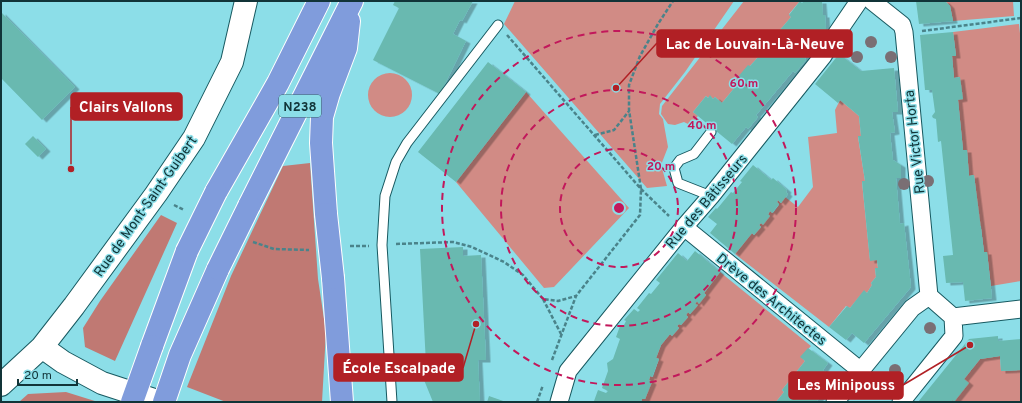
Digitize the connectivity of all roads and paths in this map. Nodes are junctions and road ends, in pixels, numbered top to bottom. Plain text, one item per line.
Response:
1 (246, 1) edge
2 (319, 1) edge
3 (673, 1) edge
4 (859, 1) edge
5 (872, 1) edge
6 (351, 4) edge
7 (1021, 18) edge
8 (498, 25) joint
9 (904, 32) junction
10 (629, 110) junction
11 (711, 132) dead end
12 (595, 135) junction
13 (641, 189) junction
14 (156, 194) junction
15 (711, 196) junction
16 (189, 213) dead end
17 (684, 227) junction
18 (252, 242) dead end
19 (382, 245) junction
20 (347, 246) dead end
21 (313, 249) dead end
22 (576, 296) junction
23 (929, 296) junction
24 (542, 299) junction
25 (1021, 309) edge
26 (954, 317) junction
27 (561, 334) junction
28 (42, 347) junction
29 (551, 361) dead end
30 (861, 371) junction
31 (544, 382) dead end
32 (1, 385) edge
33 (132, 402) edge
34 (160, 402) edge
35 (164, 402) edge
36 (342, 402) edge
37 (392, 402) edge
38 (537, 402) edge
39 (558, 402) edge
40 (835, 402) edge
41 (901, 402) edge

1 - 14 street, Rue de Mont-Saint-Guibert
2 - 33 highway, N238, bridge
3 - 10 path
4 - 15 street, Rue des Bâtisseurs
5 - 9 street
6 - 35 highway, N238, bridge
6 - 36 highway, bridge
7 - 9 path
8 - 12 path
8 - 19 lane
9 - 23 street, Rue Victor Horta
10 - 12 path
10 - 13 path
11 - 15 lane
12 - 13 path
13 - 17 path
13 - 22 path
14 - 16 path
14 - 28 street, Rue de Mont-Saint-Guibert
15 - 17 street, Rue des Bâtisseurs
17 - 30 street, Drève des Architectes
17 - 39 street, Rue des Bâtisseurs
18 - 21 path
19 - 20 path
19 - 24 path
19 - 37 lane
22 - 24 path
22 - 27 path
23 - 26 street
23 - 30 street
24 - 27 path
25 - 26 street
26 - 41 street
27 - 29 path
28 - 32 street, Rue de Mont-Saint-Guibert
28 - 34 street
30 - 40 street
31 - 38 path

